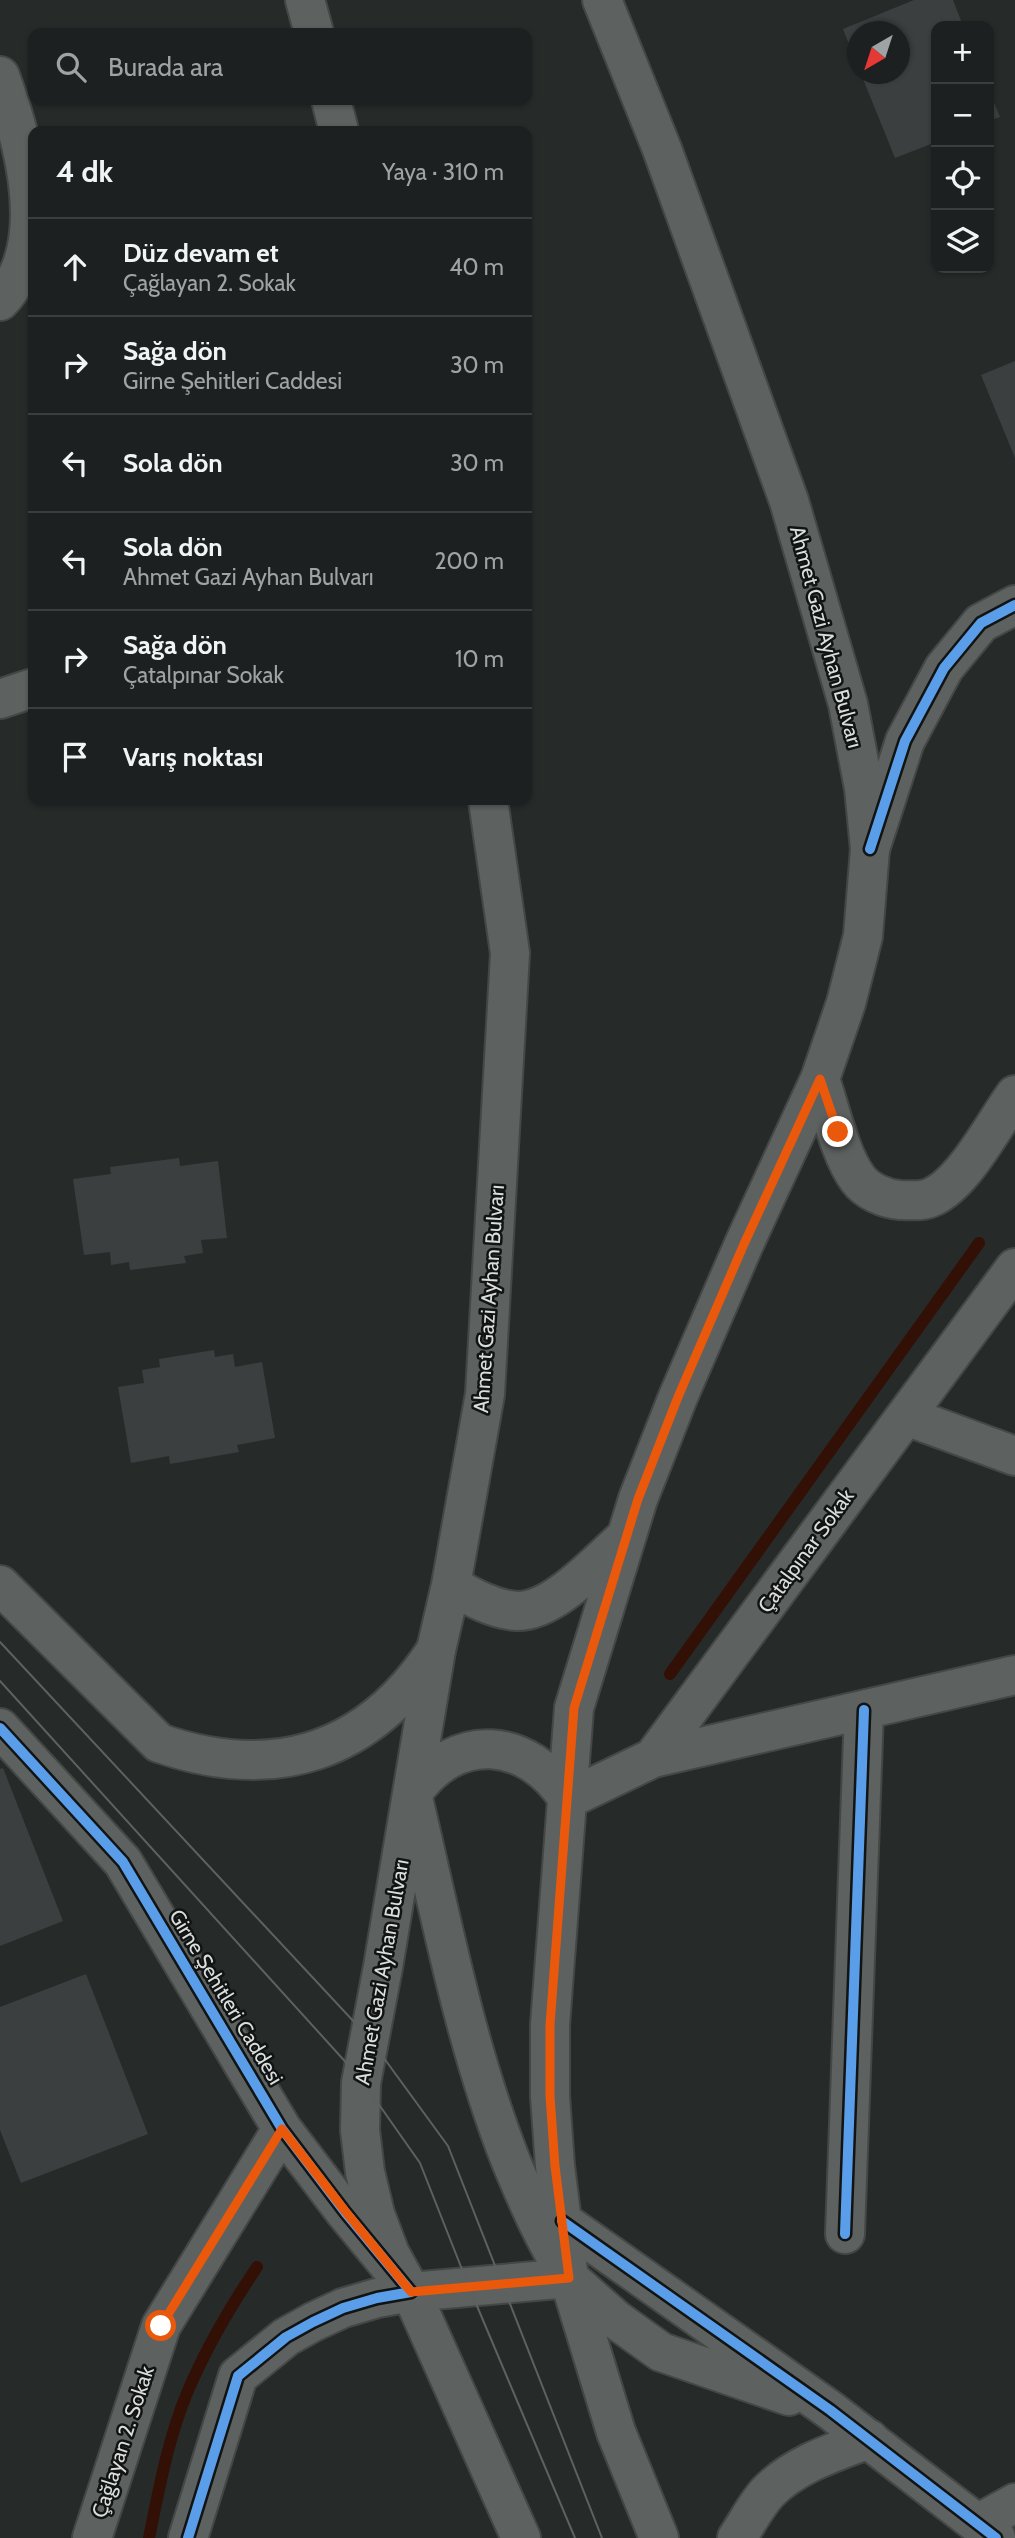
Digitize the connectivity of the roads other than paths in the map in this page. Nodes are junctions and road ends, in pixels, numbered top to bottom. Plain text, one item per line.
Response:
1 (305, 0) edge
2 (601, 0) edge
3 (313, 28) edge
4 (0, 76) edge
5 (332, 105) edge
6 (338, 126) edge
7 (28, 188) edge
8 (28, 241) edge
9 (0, 301) edge
10 (1015, 605) edge
11 (28, 690) edge
12 (0, 699) edge
13 (489, 805) edge
14 (870, 849) junction
15 (820, 1079) junction
16 (1015, 1094) edge
17 (1015, 1268) edge
18 (906, 1416) junction
19 (1015, 1456) edge
20 (626, 1538) junction
21 (0, 1585) edge
22 (451, 1585) junction
23 (436, 1650) junction
24 (1015, 1675) edge
25 (864, 1710) junction
26 (0, 1728) edge
27 (653, 1758) junction
28 (412, 1794) junction
29 (568, 1799) junction
30 (282, 2129) junction
31 (562, 2221) junction
32 (845, 2234) dead end
33 (569, 2278) junction
34 (411, 2292) junction
35 (831, 2410) junction
36 (869, 2439) junction
37 (1015, 2503) edge
38 (987, 2530) edge
39 (92, 2538) edge
40 (188, 2538) edge
41 (521, 2538) edge
42 (659, 2538) edge
43 (737, 2538) edge

1 - 3 main road
2 - 14 main road, Ahmet Gazi Ayhan Bulvarı
4 - 7 main road
5 - 6 main road
8 - 9 main road
10 - 14 main road
11 - 12 main road
13 - 22 main road, Ahmet Gazi Ayhan Bulvarı
14 - 15 main road, Ahmet Gazi Ayhan Bulvarı
15 - 16 main road
15 - 20 main road, Ahmet Gazi Ayhan Bulvarı
17 - 18 main road, Çatalpınar Sokak
18 - 19 main road
18 - 27 main road, Çatalpınar Sokak
20 - 22 main road
20 - 29 main road, Ahmet Gazi Ayhan Bulvarı
21 - 23 main road
22 - 23 main road, Ahmet Gazi Ayhan Bulvarı
23 - 28 main road, Ahmet Gazi Ayhan Bulvarı
24 - 25 main road
25 - 27 main road
25 - 32 main road
26 - 30 main road, Girne Şehitleri Caddesi
27 - 29 main road, Çatalpınar Sokak
28 - 29 main road
28 - 33 main road
28 - 34 main road, Ahmet Gazi Ayhan Bulvarı
29 - 31 main road, Ahmet Gazi Ayhan Bulvarı
30 - 34 main road, Girne Şehitleri Caddesi
30 - 39 main road, Çağlayan 2. Sokak
31 - 33 main road, Ahmet Gazi Ayhan Bulvarı
31 - 35 main road
33 - 34 main road
33 - 35 main road
33 - 42 main road, Ahmet Gazi Ayhan Bulvarı
34 - 40 main road
34 - 41 main road, Ahmet Gazi Ayhan Bulvarı
35 - 36 main road
36 - 38 main road
36 - 43 main road
37 - 38 main road

